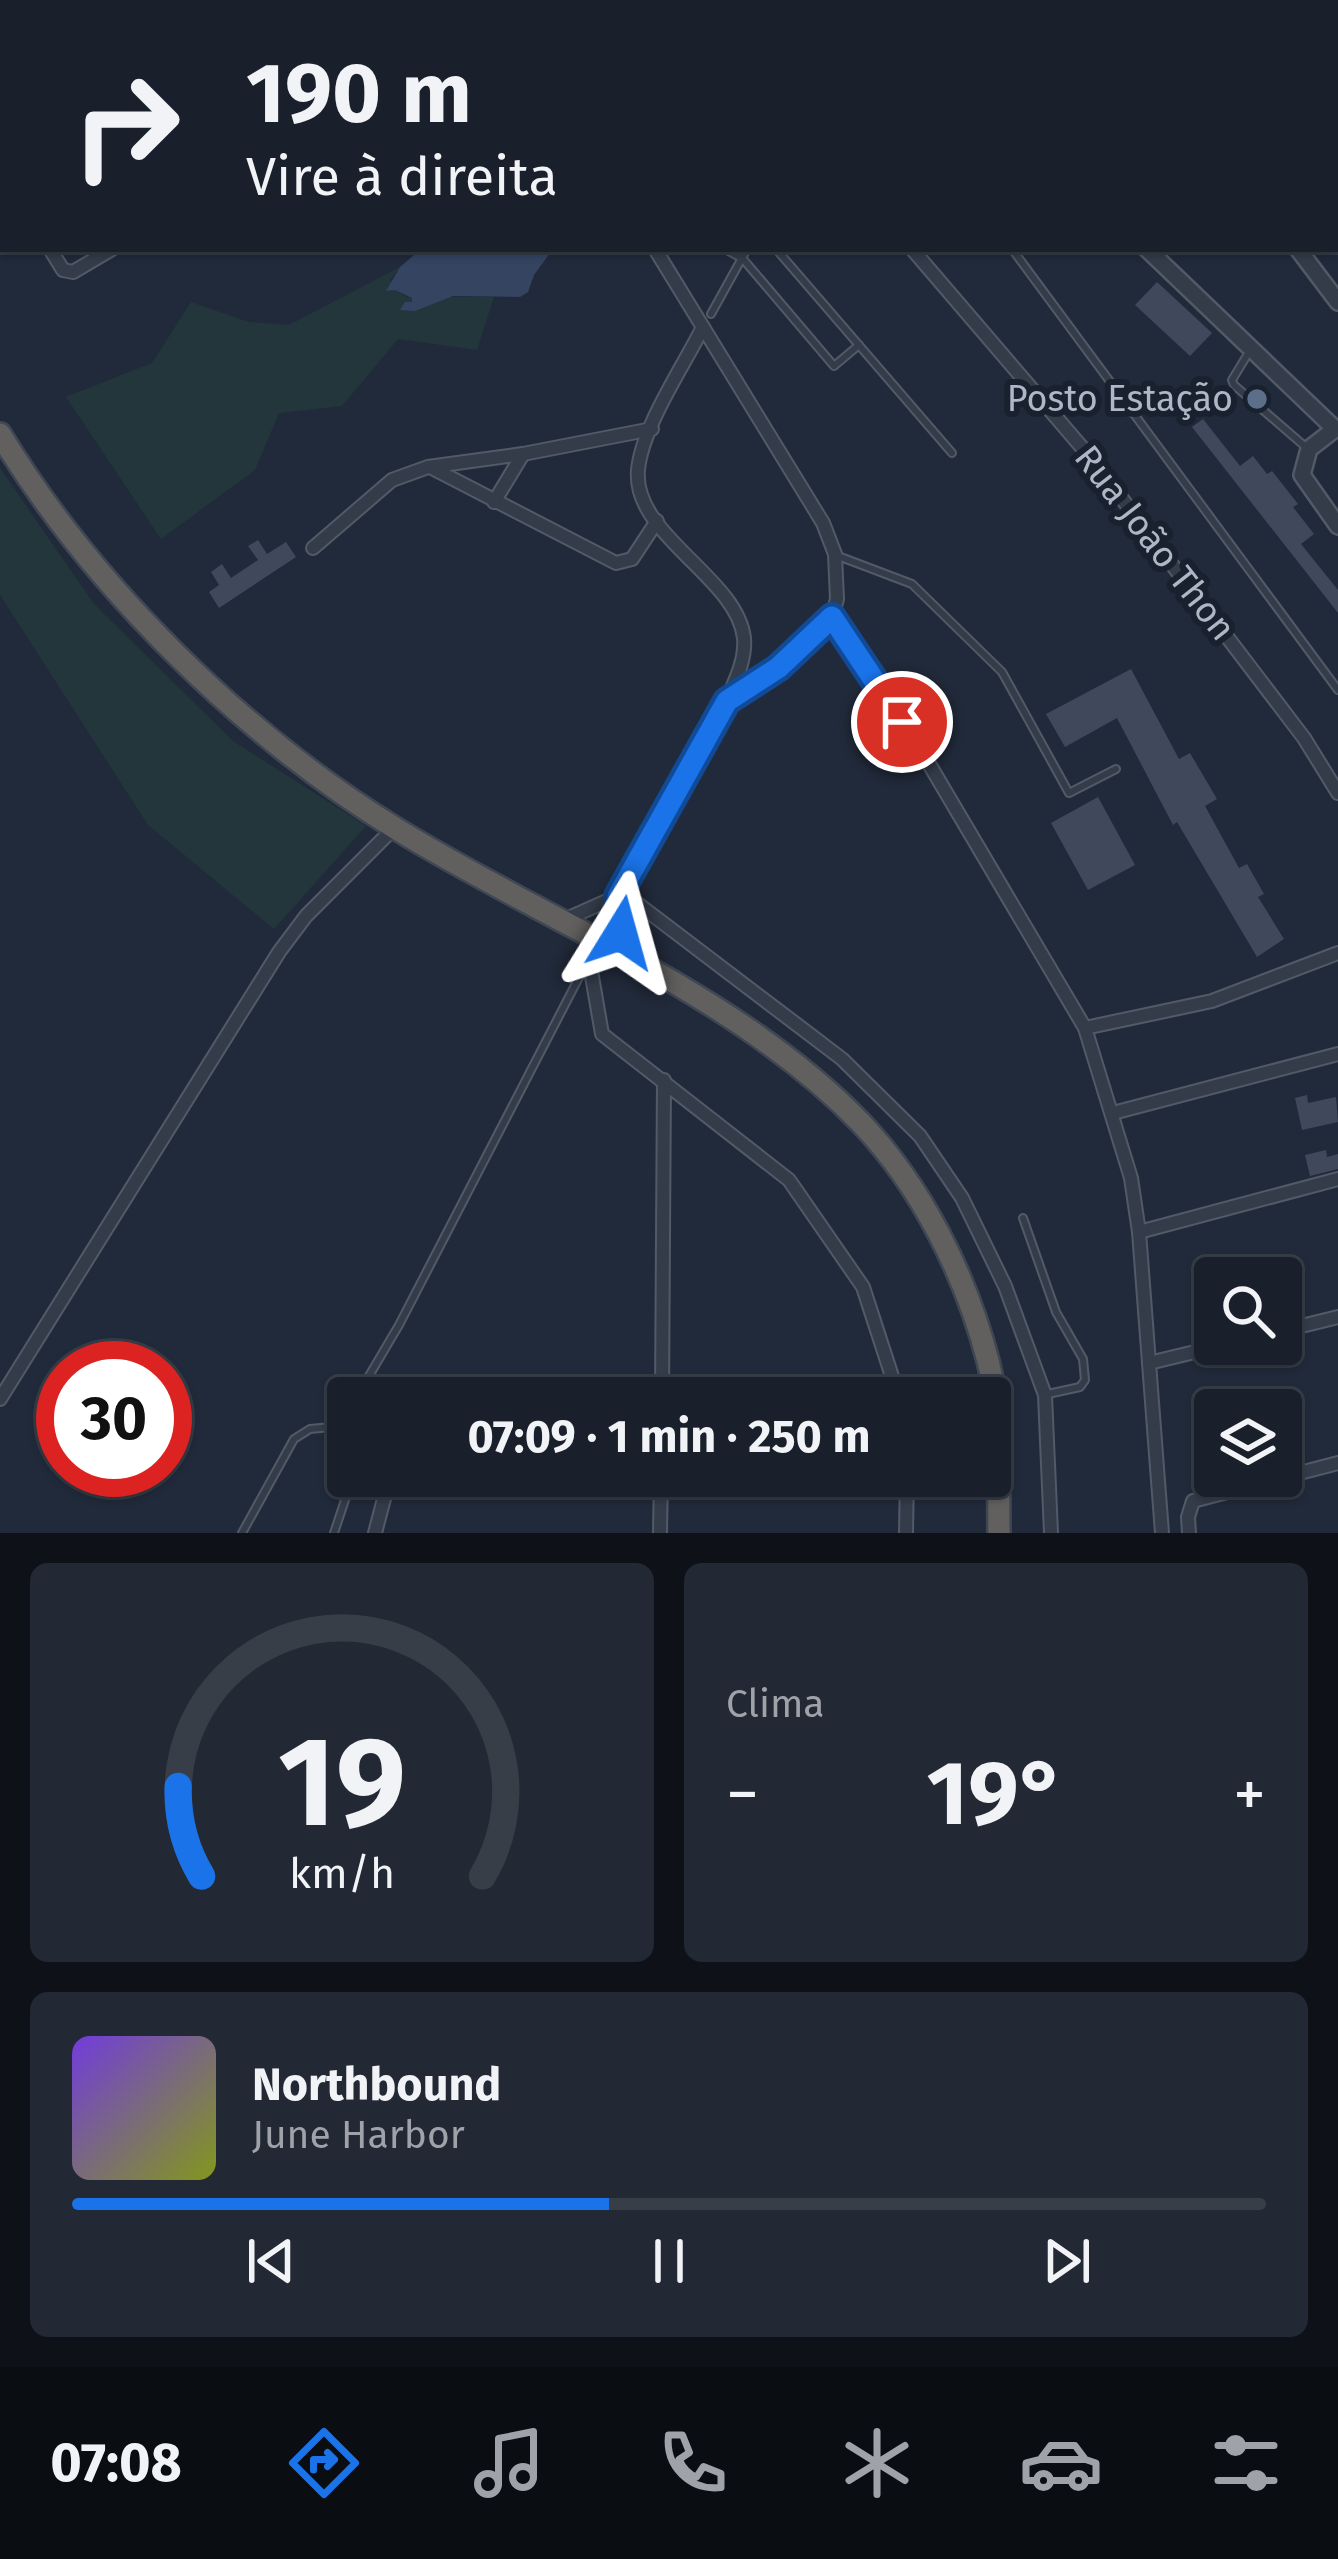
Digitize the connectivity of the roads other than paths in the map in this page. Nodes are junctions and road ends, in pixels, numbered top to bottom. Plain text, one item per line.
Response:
1 (52, 252) edge
2 (107, 252) edge
3 (657, 252) edge
4 (729, 252) edge
5 (746, 252) edge
6 (779, 252) edge
7 (915, 252) edge
8 (1014, 252) edge
9 (1150, 252) edge
10 (1300, 252) edge
11 (743, 260) junction
12 (1338, 302) edge
13 (711, 314) dead end
14 (703, 327) junction
15 (860, 345) junction
16 (1251, 349) junction
17 (1336, 428) edge
18 (652, 429) junction
19 (0, 434) edge
20 (1309, 449) junction
21 (952, 453) dead end
22 (523, 454) junction
23 (428, 466) junction
24 (494, 502) junction
25 (657, 521) junction
26 (1338, 526) edge
27 (314, 548) dead end
28 (835, 554) junction
29 (832, 617) junction
30 (1338, 690) edge
31 (727, 701) junction
32 (1116, 769) dead end
33 (1338, 793) edge
34 (394, 828) junction
35 (620, 894) junction
36 (563, 920) junction
37 (594, 950) junction
38 (1338, 953) edge
39 (623, 954) junction
40 (1085, 1028) junction
41 (1338, 1054) edge
42 (664, 1080) junction
43 (1113, 1113) junction
44 (1338, 1179) edge
45 (1023, 1218) dead end
46 (1139, 1232) junction
47 (1338, 1317) edge
48 (1302, 1326) edge
49 (1194, 1352) edge
50 (1149, 1363) junction
51 (369, 1377) edge
52 (662, 1377) edge
53 (892, 1377) edge
54 (1045, 1395) junction
55 (0, 1400) edge
56 (327, 1427) edge
57 (1338, 1463) edge
58 (346, 1497) edge
59 (384, 1497) edge
60 (661, 1497) edge
61 (907, 1497) edge
62 (242, 1533) edge
63 (334, 1533) edge
64 (375, 1533) edge
65 (660, 1533) edge
66 (906, 1533) edge
67 (998, 1533) edge
68 (1051, 1533) edge
69 (1162, 1533) edge
70 (1189, 1533) edge

1 - 2 street
3 - 14 street
4 - 11 lane
5 - 11 lane
6 - 15 lane
7 - 33 street, Rua João Thon
8 - 30 lane
9 - 16 street
10 - 12 street
11 - 13 lane
11 - 15 lane
14 - 18 street
14 - 28 street
15 - 21 lane
16 - 17 street
16 - 20 lane
17 - 20 street
18 - 22 street
18 - 25 street
19 - 34 highway
20 - 26 street
22 - 23 street
22 - 24 street
23 - 24 street
23 - 27 street
24 - 25 street
25 - 31 street
28 - 29 street
28 - 32 lane
29 - 31 street
29 - 40 street
31 - 35 street
34 - 36 highway
34 - 55 street
35 - 36 street
35 - 39 street
35 - 54 street
36 - 37 highway
37 - 39 highway
37 - 42 street
37 - 51 lane
38 - 40 street
39 - 67 highway
40 - 43 street
41 - 43 street
42 - 52 street
42 - 53 street
43 - 46 street
44 - 46 street
45 - 54 lane
46 - 50 street
47 - 48 street
49 - 50 street
50 - 69 street
54 - 68 street
56 - 62 lane
57 - 70 street
58 - 63 lane
59 - 64 street
60 - 65 street
61 - 66 street

